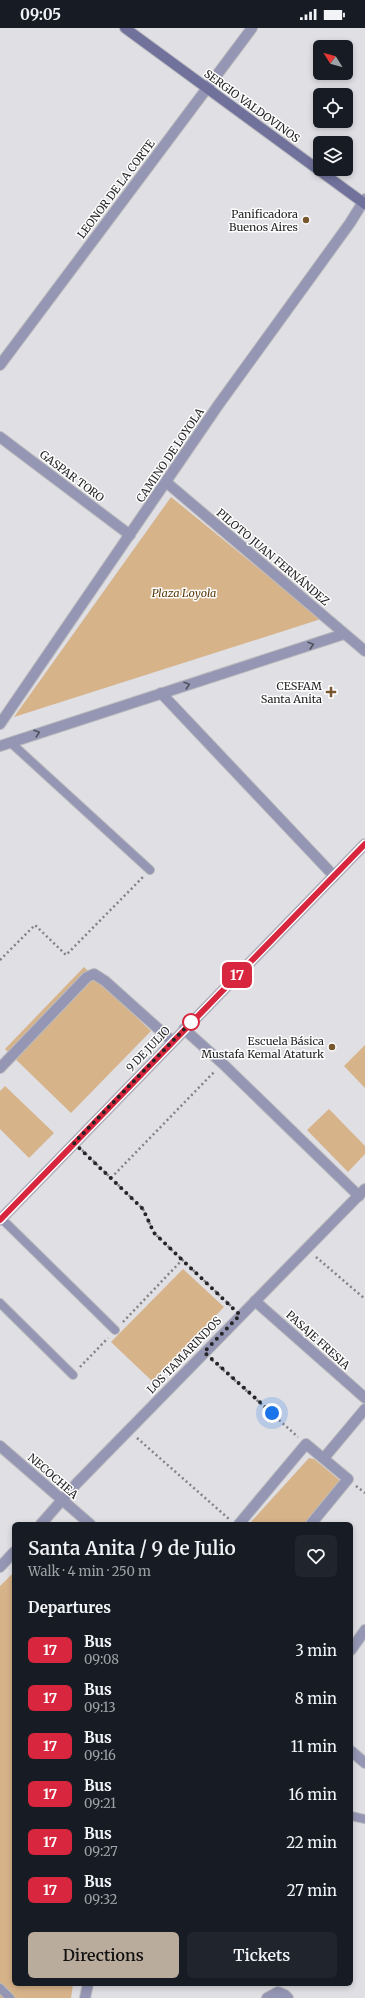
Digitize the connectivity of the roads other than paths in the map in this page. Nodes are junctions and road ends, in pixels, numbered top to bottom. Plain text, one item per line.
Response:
1 (125, 28) edge
2 (252, 28) edge
3 (207, 88) junction
4 (365, 202) edge
5 (0, 365) edge
6 (0, 437) edge
7 (166, 482) junction
8 (130, 535) junction
9 (344, 634) junction
10 (365, 652) edge
11 (161, 693) junction
12 (0, 724) edge
13 (10, 742) junction
14 (0, 746) edge
15 (365, 844) edge
16 (150, 870) road end
17 (334, 876) junction
18 (184, 1029) junction
19 (172, 1042) junction
20 (0, 1068) edge
21 (362, 1192) edge
22 (1, 1219) edge
23 (255, 1301) junction
24 (0, 1304) edge
25 (115, 1330) road end
26 (73, 1375) road end
27 (365, 1398) edge
28 (365, 1409) edge
29 (0, 1446) edge
30 (324, 1458) junction
31 (62, 1500) junction
32 (43, 1522) edge
33 (88, 1522) edge
34 (241, 1522) edge
35 (312, 1522) edge
36 (12, 1554) edge
37 (0, 1567) edge
38 (365, 1630) edge
39 (353, 1647) edge
40 (353, 1753) edge
41 (365, 1763) edge
42 (353, 1816) edge
43 (365, 1819) edge
44 (88, 1986) edge
45 (0, 1988) edge
46 (10, 1998) edge
47 (85, 1998) edge
48 (268, 1998) edge
49 (288, 1998) edge

1 - 3 main road, SERGIO VALDOVINOS
2 - 3 street, LEONOR DE LA CORTE
3 - 4 main road, SERGIO VALDOVINOS
3 - 5 street, LEONOR DE LA CORTE
4 - 7 street, CAMINO DE LOYOLA
6 - 8 street, GASPAR TORO
7 - 8 street, CAMINO DE LOYOLA
7 - 9 street, PILOTO JUAN FERNÁNDEZ
8 - 12 street, CAMINO DE LOYOLA
9 - 10 street, PILOTO JUAN FERNÁNDEZ
11 -> 9 street
13 -> 11 street
11 - 17 street
13 - 14 street
13 - 16 lane
15 - 17 street, 9 DE JULIO
17 - 18 street, 9 DE JULIO
18 - 19 street, 9 DE JULIO
18 - 21 street
19 - 20 street
19 - 22 street, 9 DE JULIO
21 - 23 street, LOS TAMARINDOS
22 - 25 lane
23 - 27 street, PASAJE FRESIA
23 - 31 street, LOS TAMARINDOS
24 - 26 lane
28 - 30 street
29 - 31 street, NECOCHEA
30 - 34 street
30 - 35 street
31 - 32 street, LOS TAMARINDOS
31 - 33 street, NECOCHEA
36 - 37 street
38 - 39 street
40 - 41 street
42 - 43 lane
44 - 47 street
45 - 46 lane
48 - 49 street

